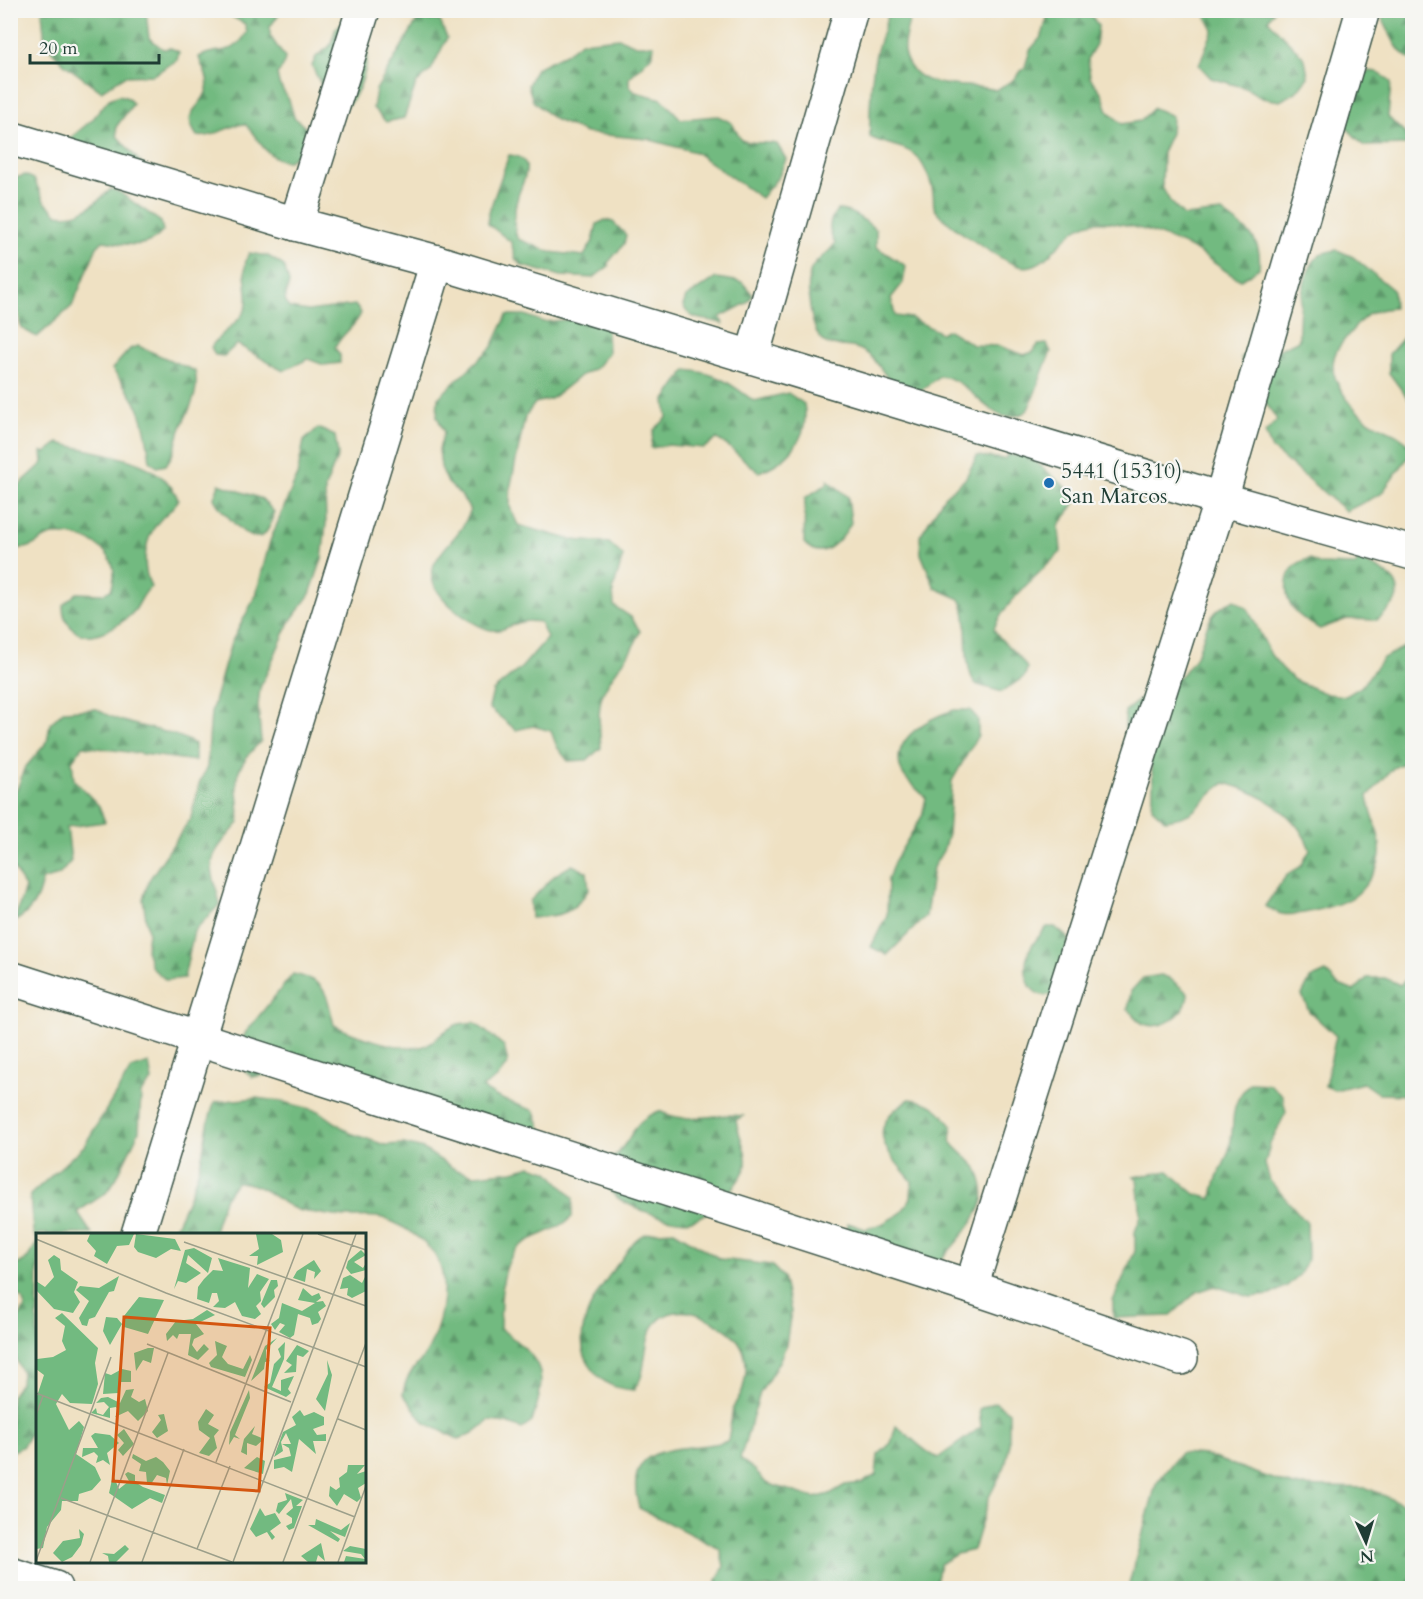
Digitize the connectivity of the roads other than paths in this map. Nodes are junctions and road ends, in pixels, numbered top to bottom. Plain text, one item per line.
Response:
1 (363, 10) edge
2 (851, 10) edge
3 (1364, 10) edge
4 (10, 138) edge
5 (296, 224) junction
6 (438, 262) junction
7 (752, 357) junction
8 (1221, 499) junction
9 (1413, 553) edge
10 (10, 978) edge
11 (196, 1037) junction
12 (138, 1233) edge
13 (971, 1287) junction
14 (1181, 1358) dead end

1 - 5 street
2 - 7 street
3 - 8 street
4 - 5 street
5 - 6 street
6 - 7 street
6 - 11 street
7 - 8 street
8 - 9 street
8 - 13 street
10 - 11 street
11 - 12 street
11 - 13 street
13 - 14 street

